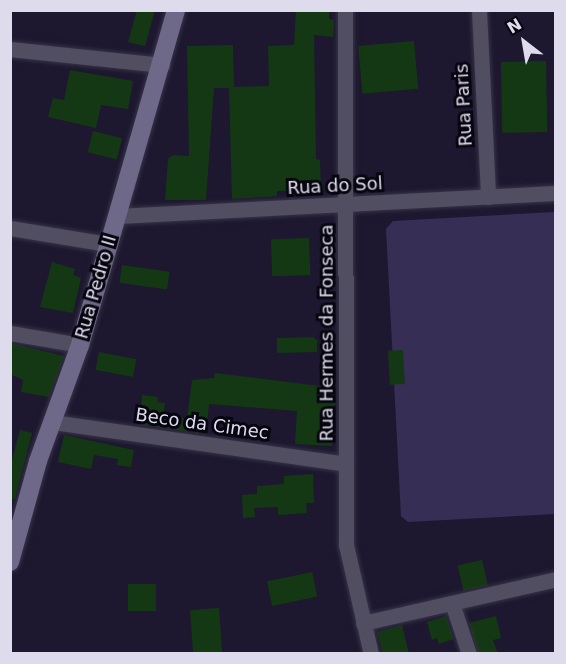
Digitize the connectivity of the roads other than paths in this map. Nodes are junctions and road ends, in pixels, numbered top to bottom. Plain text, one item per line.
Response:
1 (176, 10) edge
2 (345, 10) edge
3 (479, 10) edge
4 (10, 49) edge
5 (162, 65) junction
6 (555, 193) edge
7 (488, 197) junction
8 (346, 204) junction
9 (116, 216) junction
10 (10, 228) edge
11 (108, 243) junction
12 (10, 333) edge
13 (80, 345) junction
14 (52, 422) junction
15 (346, 464) junction
16 (10, 562) edge
17 (555, 579) edge
18 (452, 603) junction
19 (363, 622) junction
20 (371, 654) edge
21 (470, 654) edge

1 - 5 street, Rua Pedro II
2 - 8 street, Rua Hermes da Fonseca
3 - 7 street, Rua Paris
4 - 5 street
5 - 9 street, Rua Pedro II
6 - 7 street, Rua do Sol
7 - 8 street, Rua do Sol
8 - 9 street, Rua do Sol
8 - 15 street, Rua Hermes da Fonseca
9 - 11 street, Rua Pedro II
10 - 11 street
11 - 13 street, Rua Pedro II
12 - 13 street
13 - 14 street, Rua Pedro II
14 - 15 street, Beco da Cimec
14 - 16 street, Rua Pedro II
15 - 19 street, Rua Hermes da Fonseca
17 - 18 street
18 - 19 street
18 - 21 street
19 - 20 street, Rua Hermes da Fonseca

